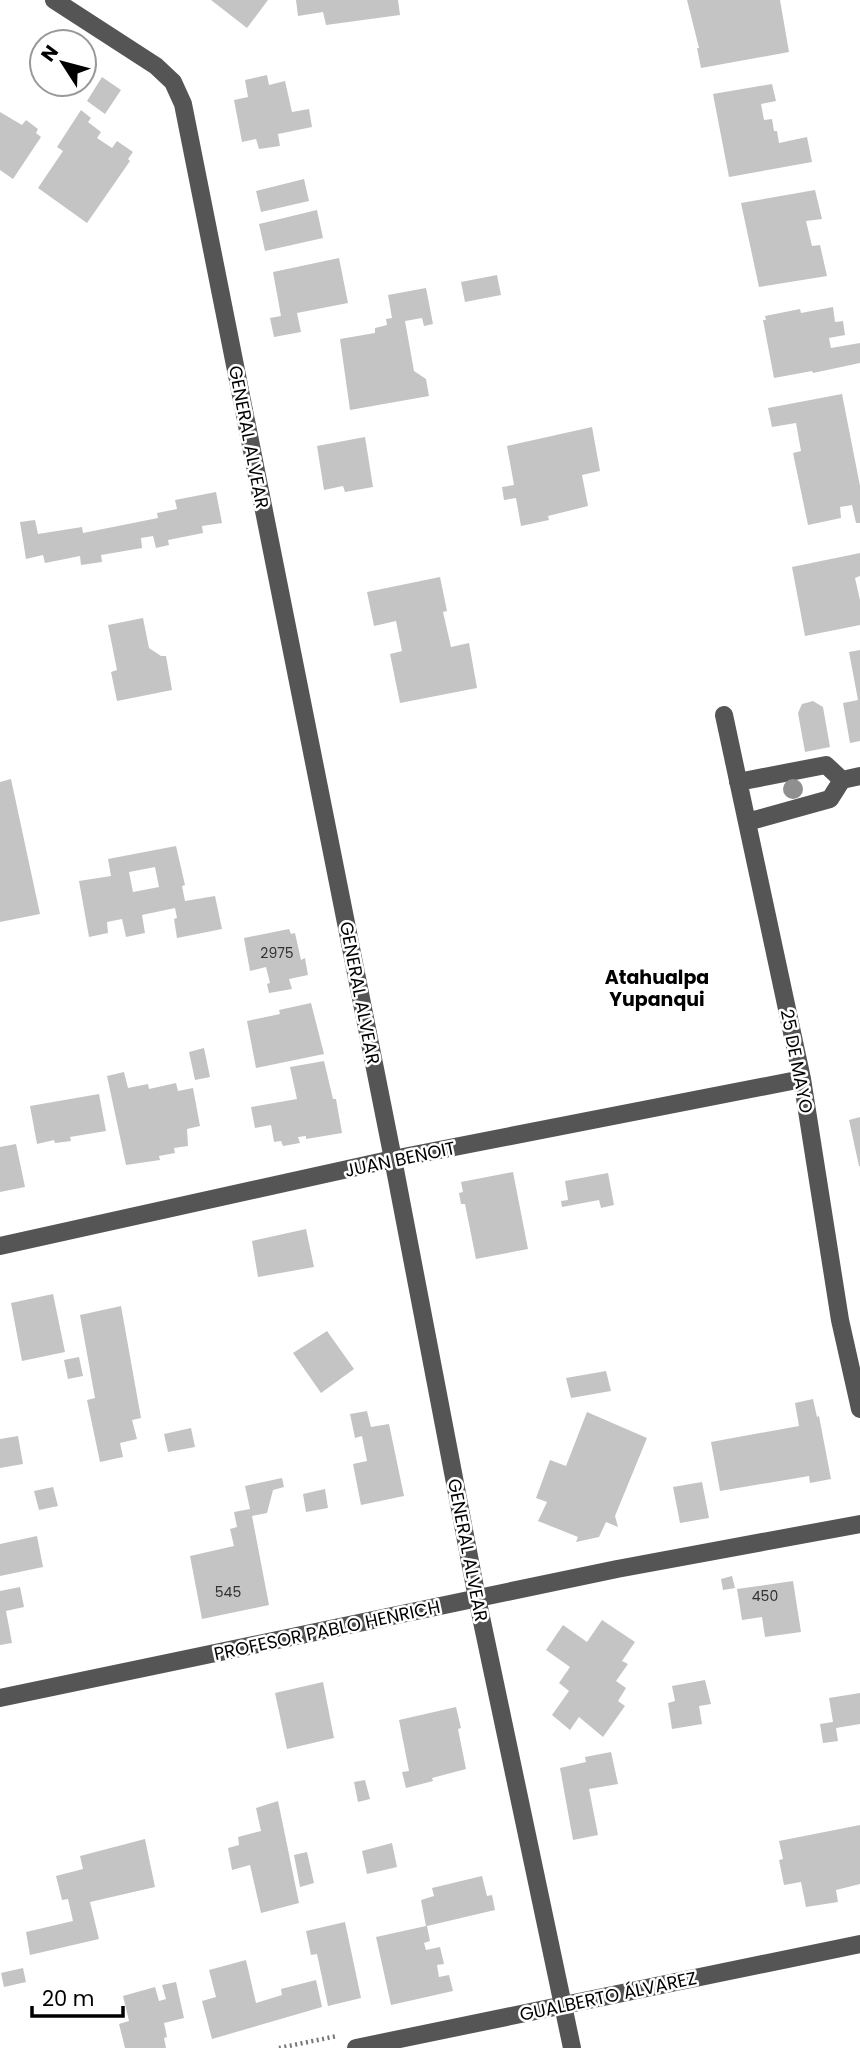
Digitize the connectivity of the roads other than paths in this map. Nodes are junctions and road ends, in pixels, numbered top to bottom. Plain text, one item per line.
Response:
1 (54, 0) edge
2 (724, 715) dead end
3 (851, 778) edge
4 (738, 782) junction
5 (747, 822) junction
6 (802, 1079) junction
7 (393, 1159) junction
8 (0, 1246) edge
9 (860, 1409) edge
10 (860, 1524) edge
11 (477, 1598) junction
12 (0, 1698) edge
13 (860, 1944) edge
14 (563, 2006) junction
15 (356, 2048) edge
16 (572, 2048) edge

1 - 7 street, GENERAL ALVEAR
2 - 4 street, 25 DE MAYO
3 - 4 street
3 - 5 street
4 - 5 street, 25 DE MAYO
5 - 6 street, 25 DE MAYO
6 - 7 street, JUAN BENOIT
6 - 9 street, 25 DE MAYO
7 - 8 street, JUAN BENOIT
7 - 11 street, GENERAL ALVEAR
10 - 11 street, PROFESOR PABLO HENRICH
11 - 12 street, PROFESOR PABLO HENRICH
11 - 14 street, GENERAL ALVEAR
13 - 14 street, GUALBERTO ÁLVAREZ
14 - 15 street, GUALBERTO ÁLVAREZ
14 - 16 street, GENERAL ALVEAR

